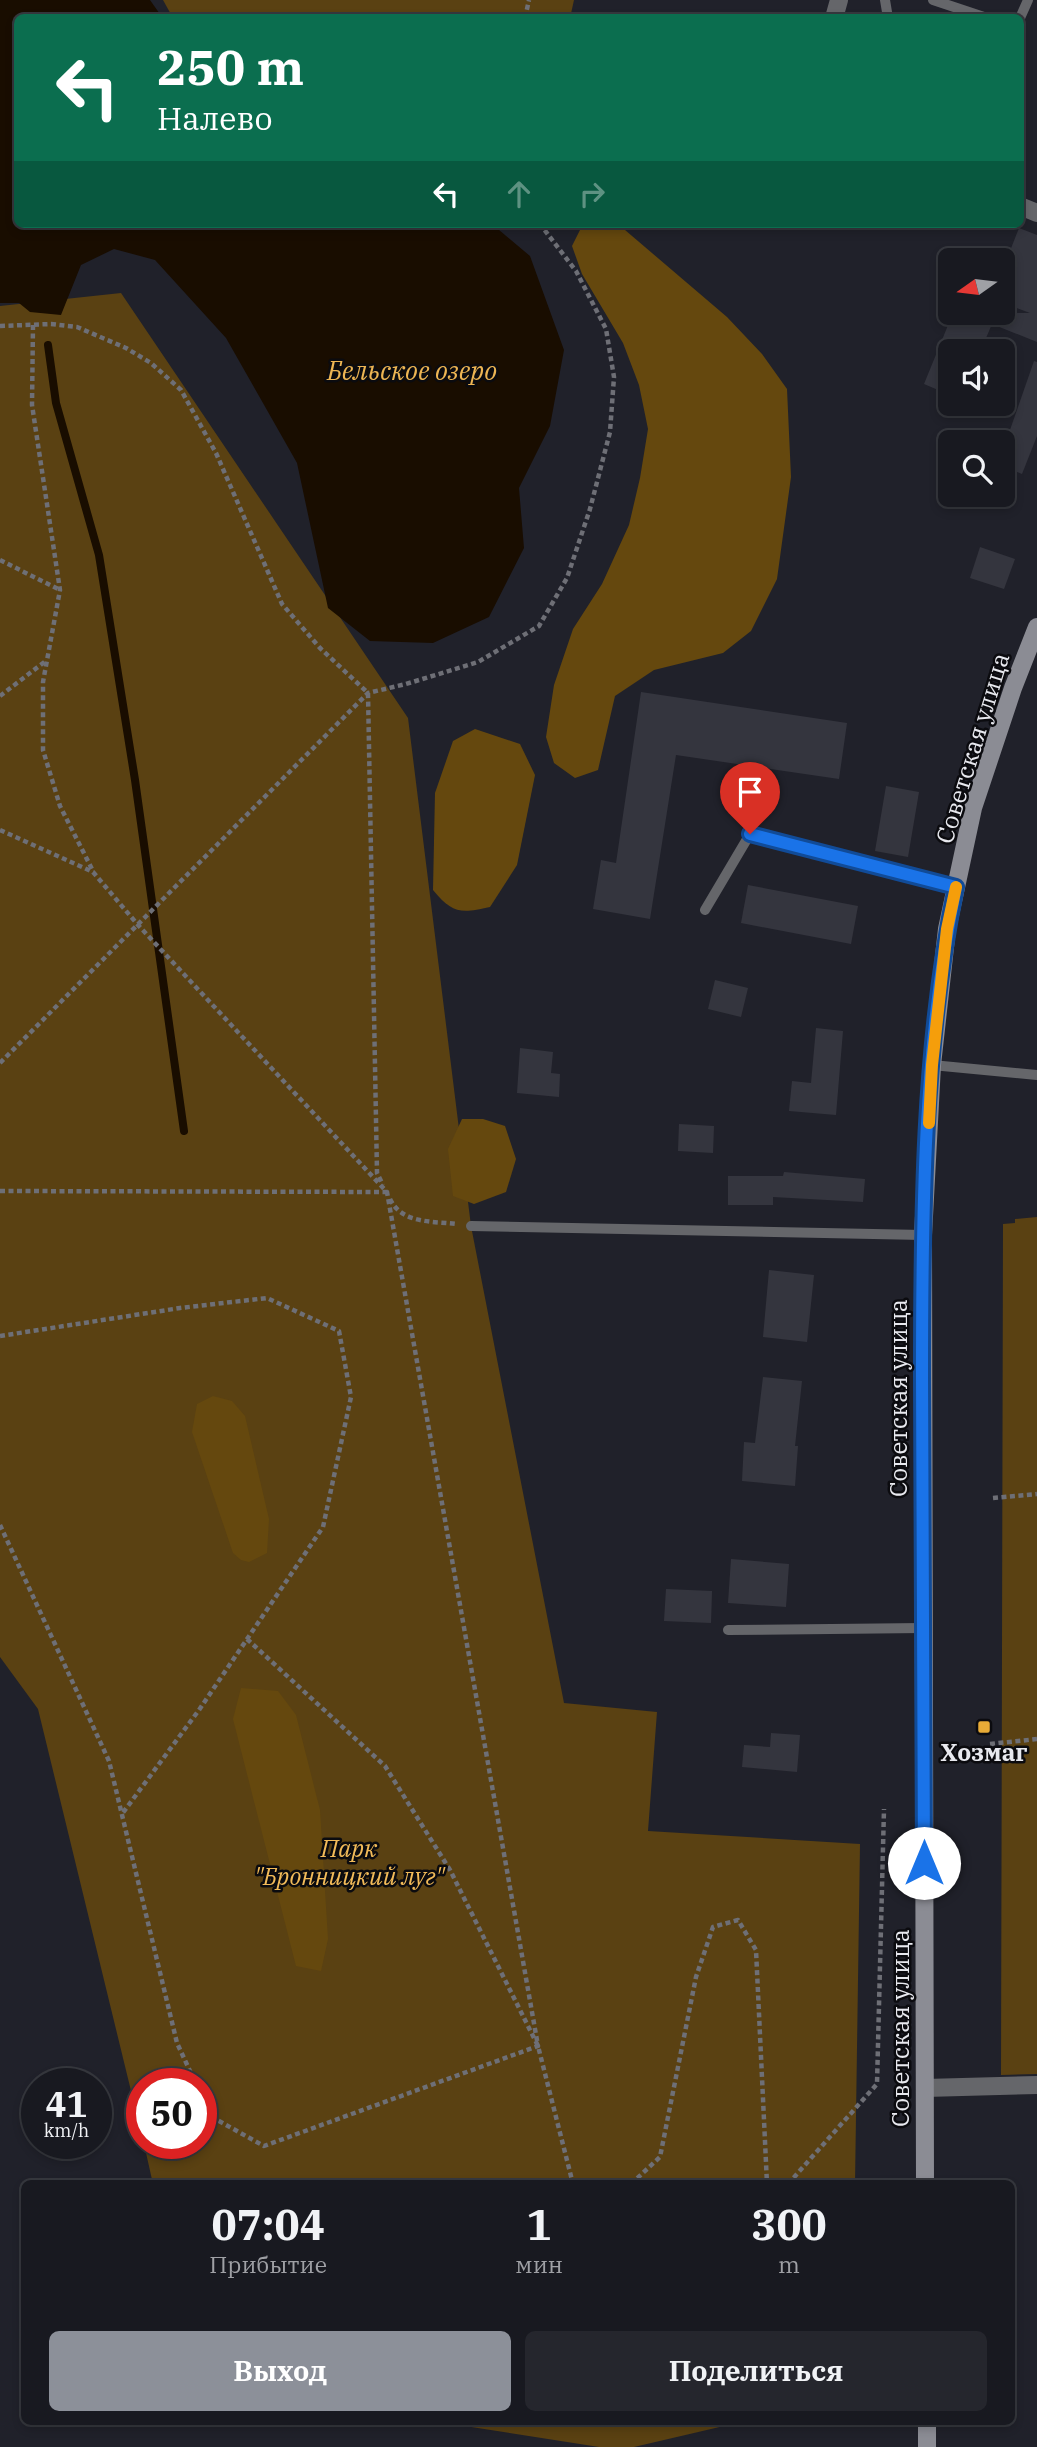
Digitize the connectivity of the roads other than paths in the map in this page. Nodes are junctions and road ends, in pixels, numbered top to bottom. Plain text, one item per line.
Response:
1 (933, 0) edge
2 (975, 14) edge
3 (1037, 627) edge
4 (956, 887) junction
5 (705, 910) dead end
6 (932, 1065) junction
7 (1037, 1075) edge
8 (471, 1226) road end
9 (923, 1235) junction
10 (923, 1628) junction
11 (728, 1630) dead end
12 (1037, 2085) edge
13 (925, 2088) junction
14 (925, 2180) edge
15 (927, 2425) edge
16 (927, 2447) edge

1 - 2 lane
3 - 4 main road, Советская улица
4 - 5 lane
4 - 6 main road, Советская улица
6 - 7 lane
6 - 9 main road, Советская улица
8 - 9 lane
9 - 10 main road, Советская улица
10 - 11 lane
10 - 13 main road, Советская улица
12 - 13 street
13 - 14 main road, Советская улица
15 - 16 main road

